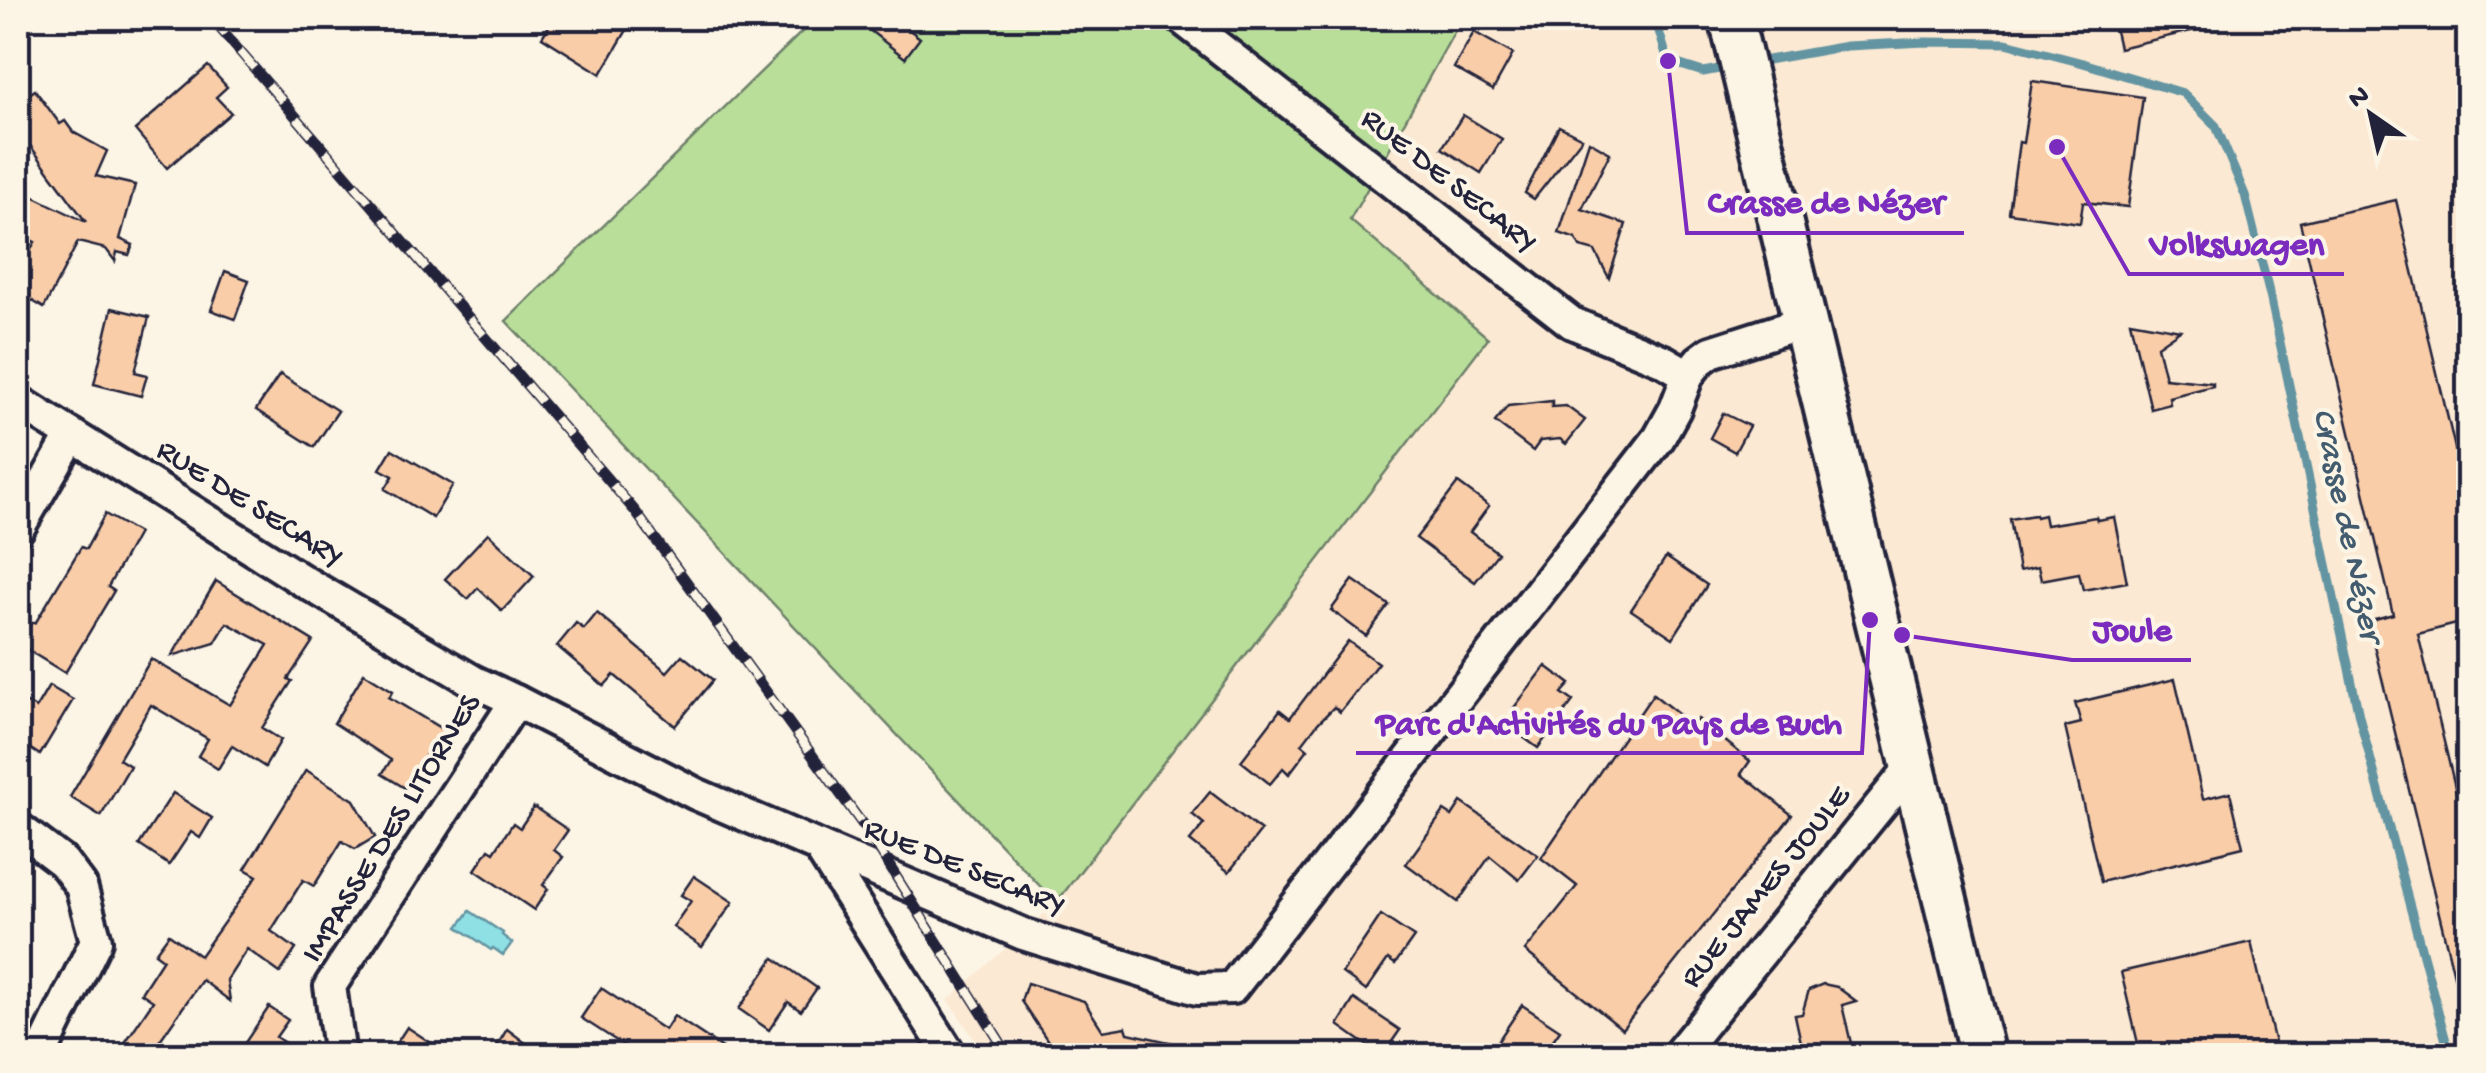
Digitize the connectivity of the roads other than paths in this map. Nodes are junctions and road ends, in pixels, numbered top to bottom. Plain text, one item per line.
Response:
1 (1181, 18) edge
2 (1732, 18) edge
3 (1805, 322) junction
4 (1688, 375) junction
5 (18, 401) edge
6 (72, 435) junction
7 (18, 529) edge
8 (516, 701) junction
9 (1912, 766) junction
10 (18, 828) edge
11 (819, 847) junction
12 (40, 1056) edge
13 (340, 1056) edge
14 (951, 1056) edge
15 (1677, 1056) edge
16 (1982, 1056) edge

1 - 4 street, RUE DE SECARY
2 - 3 street
3 - 4 street
3 - 9 street
4 - 11 street, RUE DE SECARY
5 - 6 street, RUE DE SECARY
6 - 7 street
6 - 8 street, RUE DE SECARY
8 - 11 street, RUE DE SECARY
8 - 13 street, IMPASSE DES LITORNES
9 - 15 street, RUE JAMES JOULE
9 - 16 street
10 - 12 street
11 - 14 street

